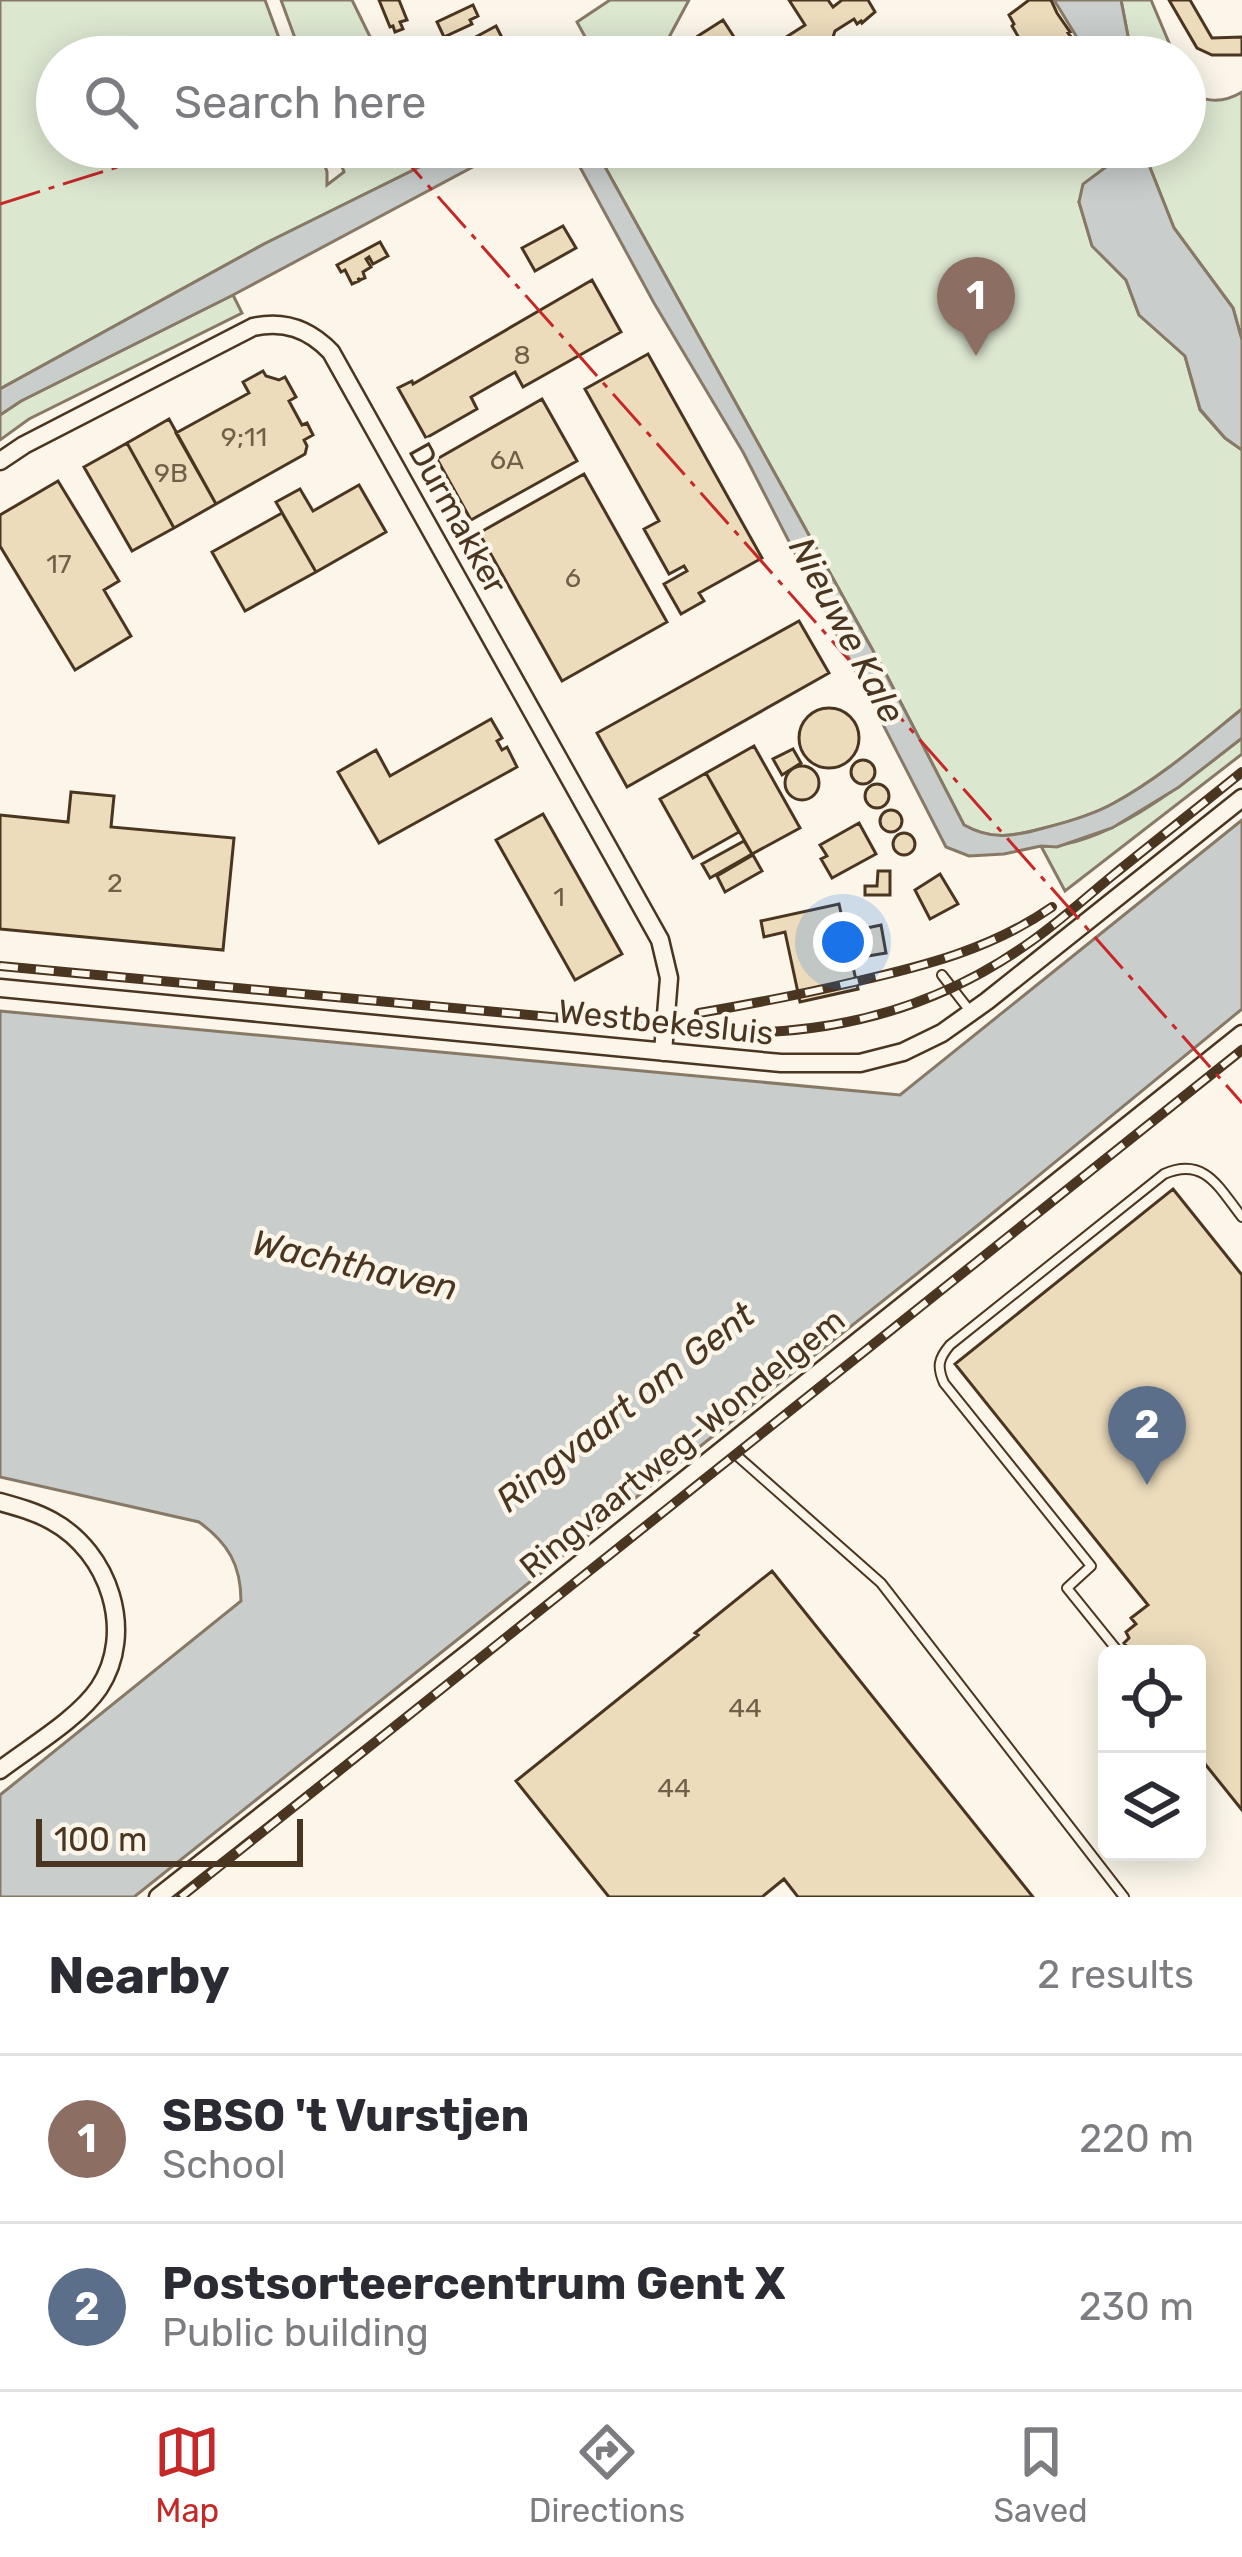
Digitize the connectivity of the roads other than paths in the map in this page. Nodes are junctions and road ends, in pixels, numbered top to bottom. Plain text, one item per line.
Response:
1 (0, 461) edge
2 (1242, 798) edge
3 (942, 975) dead end
4 (0, 988) edge
5 (971, 1012) junction
6 (1242, 1034) edge
7 (663, 1052) junction
8 (1242, 1217) edge
9 (726, 1446) junction
10 (0, 1502) edge
11 (1113, 1645) edge
12 (0, 1770) edge
13 (158, 1897) edge
14 (1124, 1897) edge

1 - 7 street, Durmakker
2 - 5 street, Westbekesluis
3 - 5 lane
4 - 7 street, Westbekesluis
5 - 7 street, Westbekesluis
6 - 9 street, Ringvaartweg-Wondelgem
8 - 11 lane
9 - 13 street, Ringvaartweg-Wondelgem
9 - 14 lane
10 - 12 street

